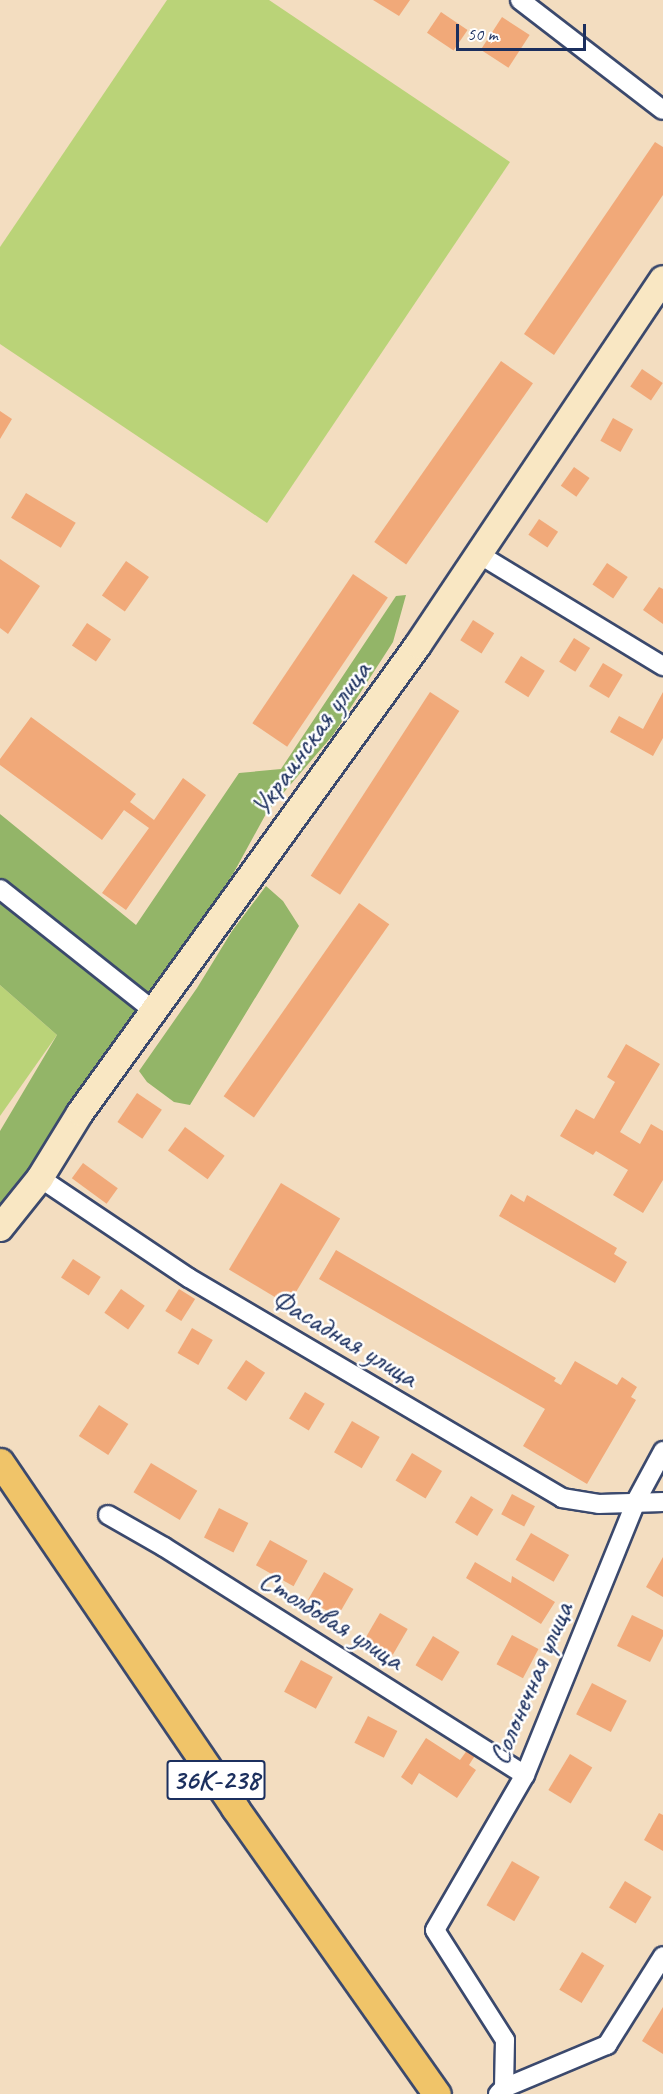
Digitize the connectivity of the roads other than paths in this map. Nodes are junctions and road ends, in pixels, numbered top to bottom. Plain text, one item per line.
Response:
1 (520, 0) edge
2 (663, 110) edge
3 (663, 279) edge
4 (477, 553) junction
5 (663, 666) edge
6 (0, 889) edge
7 (154, 1011) junction
8 (40, 1178) junction
9 (0, 1228) edge
10 (663, 1451) edge
11 (0, 1462) edge
12 (636, 1501) junction
13 (663, 1502) edge
14 (108, 1515) dead end
15 (525, 1775) junction
16 (663, 1956) edge
17 (501, 2091) edge
18 (437, 2094) edge

1 - 2 street
3 - 4 main road, Украинская улица
4 - 5 street
4 - 7 main road, Украинская улица
6 - 7 street
7 - 8 main road, Украинская улица
8 - 9 main road, Украинская улица
8 - 12 street, Фасадная улица
10 - 12 street, Солонечная улица
11 - 18 main road, 36К-238
12 - 13 street, Фасадная улица
12 - 15 street, Солонечная улица
14 - 15 street, Столбовая улица
15 - 17 street, Солонечная улица
16 - 17 street

